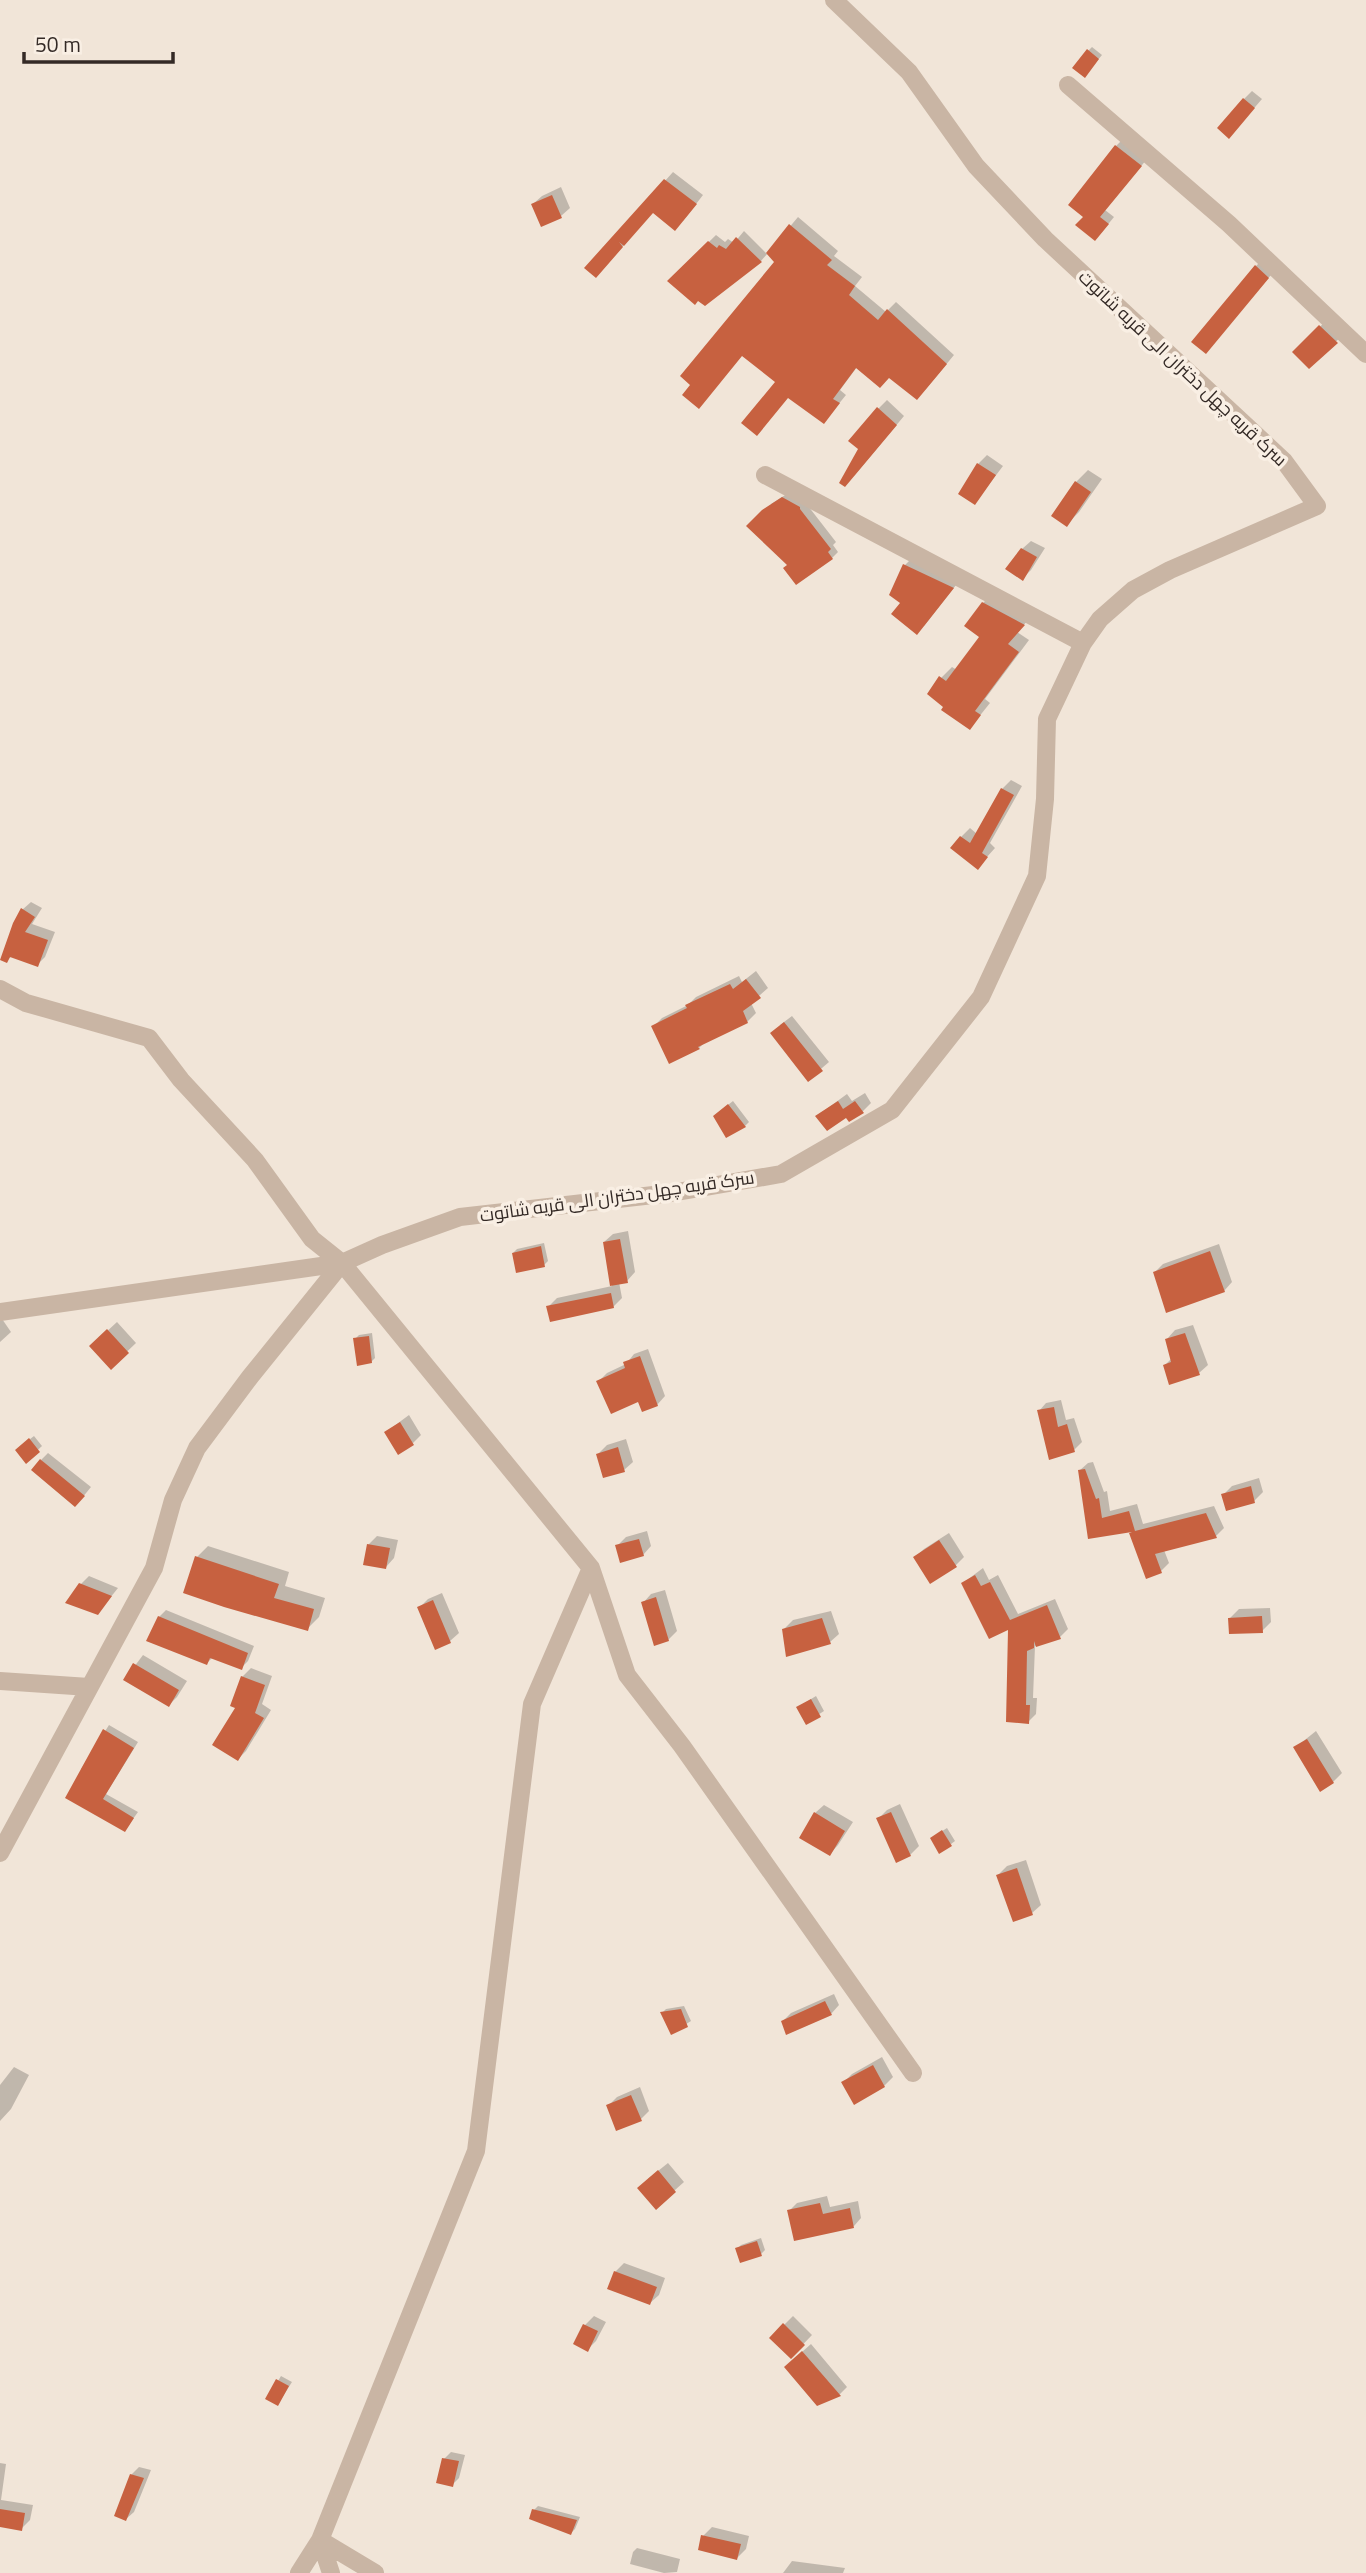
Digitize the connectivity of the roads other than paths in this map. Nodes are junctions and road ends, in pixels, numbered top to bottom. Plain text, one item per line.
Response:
1 (834, 0) edge
2 (1068, 85) dead end
3 (1366, 354) edge
4 (765, 475) dead end
5 (1083, 643) junction
6 (0, 989) edge
7 (342, 1263) junction
8 (0, 1312) edge
9 (591, 1568) junction
10 (0, 1681) edge
11 (89, 1687) junction
12 (0, 1853) edge
13 (913, 2073) dead end
14 (320, 2540) junction
15 (299, 2573) edge
16 (331, 2573) edge
17 (374, 2573) edge

1 - 5 street, سرک قریه چهل دختران الی قریه شاتوت
2 - 3 street
4 - 5 street
5 - 7 street, سرک قریه چهل دختران الی قریه شاتوت
6 - 7 street
7 - 8 street
7 - 9 street
7 - 11 street
9 - 13 street
9 - 14 street
10 - 11 street
11 - 12 street
14 - 15 street
14 - 16 street
14 - 17 street

